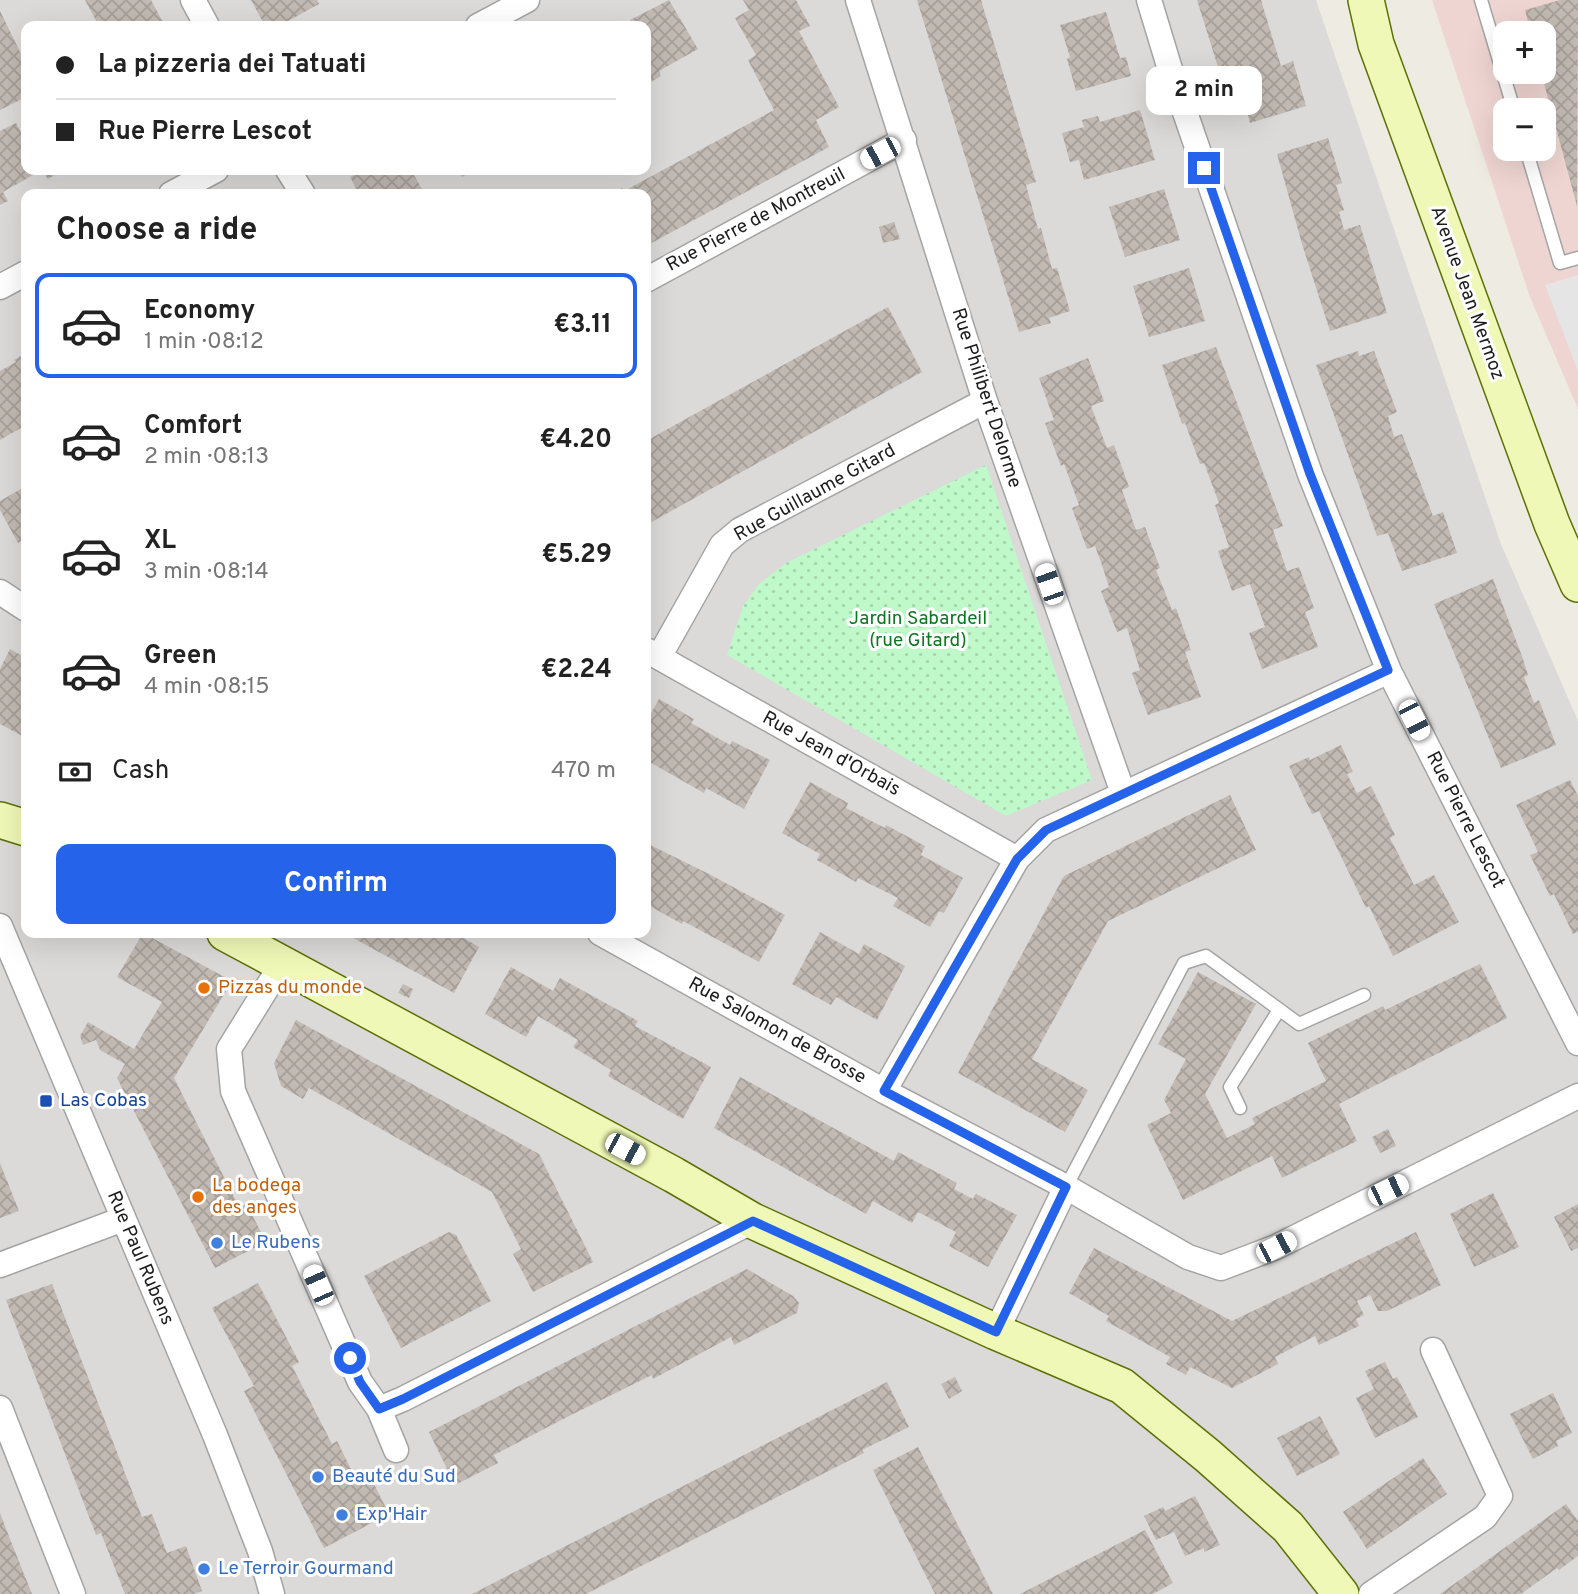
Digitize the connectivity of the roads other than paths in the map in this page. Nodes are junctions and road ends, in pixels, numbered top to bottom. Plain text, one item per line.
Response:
1 (193, 0) edge
2 (527, 0) edge
3 (858, 0) edge
4 (1149, 0) edge
5 (1366, 0) edge
6 (1481, 0) edge
7 (204, 21) edge
8 (487, 21) edge
9 (1510, 98) edge
10 (904, 140) junction
11 (1529, 161) edge
12 (207, 175) edge
13 (180, 189) edge
14 (1578, 258) edge
15 (21, 276) edge
16 (651, 277) edge
17 (0, 287) edge
18 (985, 401) junction
19 (1578, 584) edge
20 (0, 592) edge
21 (21, 606) edge
22 (652, 653) edge
23 (1388, 670) junction
24 (1123, 793) junction
25 (1017, 859) junction
26 (0, 926) edge
27 (235, 938) edge
28 (609, 938) edge
29 (283, 962) junction
30 (1364, 995) dead end
31 (1279, 1010) junction
32 (1578, 1043) edge
33 (884, 1091) junction
34 (1578, 1096) edge
35 (1240, 1108) dead end
36 (1066, 1187) junction
37 (123, 1219) junction
38 (753, 1221) junction
39 (0, 1265) edge
40 (996, 1332) junction
41 (1433, 1350) dead end
42 (0, 1408) edge
43 (379, 1409) junction
44 (396, 1450) dead end
45 (73, 1594) edge
46 (272, 1594) edge
47 (1341, 1594) edge
48 (1371, 1594) edge

1 - 7 street
2 - 8 street
3 - 10 street, Rue Philibert Delorme
4 - 23 street, Rue Pierre Lescot
5 - 19 main road, Avenue Jean Mermoz
6 - 9 lane
10 - 16 street, Rue Pierre de Montreuil
10 - 18 street, Rue Philibert Delorme
11 - 14 lane
12 - 13 street
15 - 17 street
18 - 22 street, Rue Guillaume Gitard
18 - 24 street, Rue Philibert Delorme
20 - 21 street
22 - 25 street, Rue Jean d'Orbais
23 - 24 street
23 - 32 street, Rue Pierre Lescot
24 - 25 street
25 - 33 street
26 - 37 street, Rue Paul Rubens
27 - 29 main road
28 - 33 street, Rue Salomon de Brosse
29 - 38 main road
29 - 43 street
30 - 31 lane
31 - 35 lane
31 - 36 lane
33 - 36 street, Rue Salomon de Brosse
34 - 36 street, Rue Salomon de Brosse
36 - 40 street
37 - 39 street
37 - 46 street, Rue Paul Rubens
38 - 40 main road
38 - 43 street
40 - 47 main road
41 - 48 street
42 - 45 street
43 - 44 street

